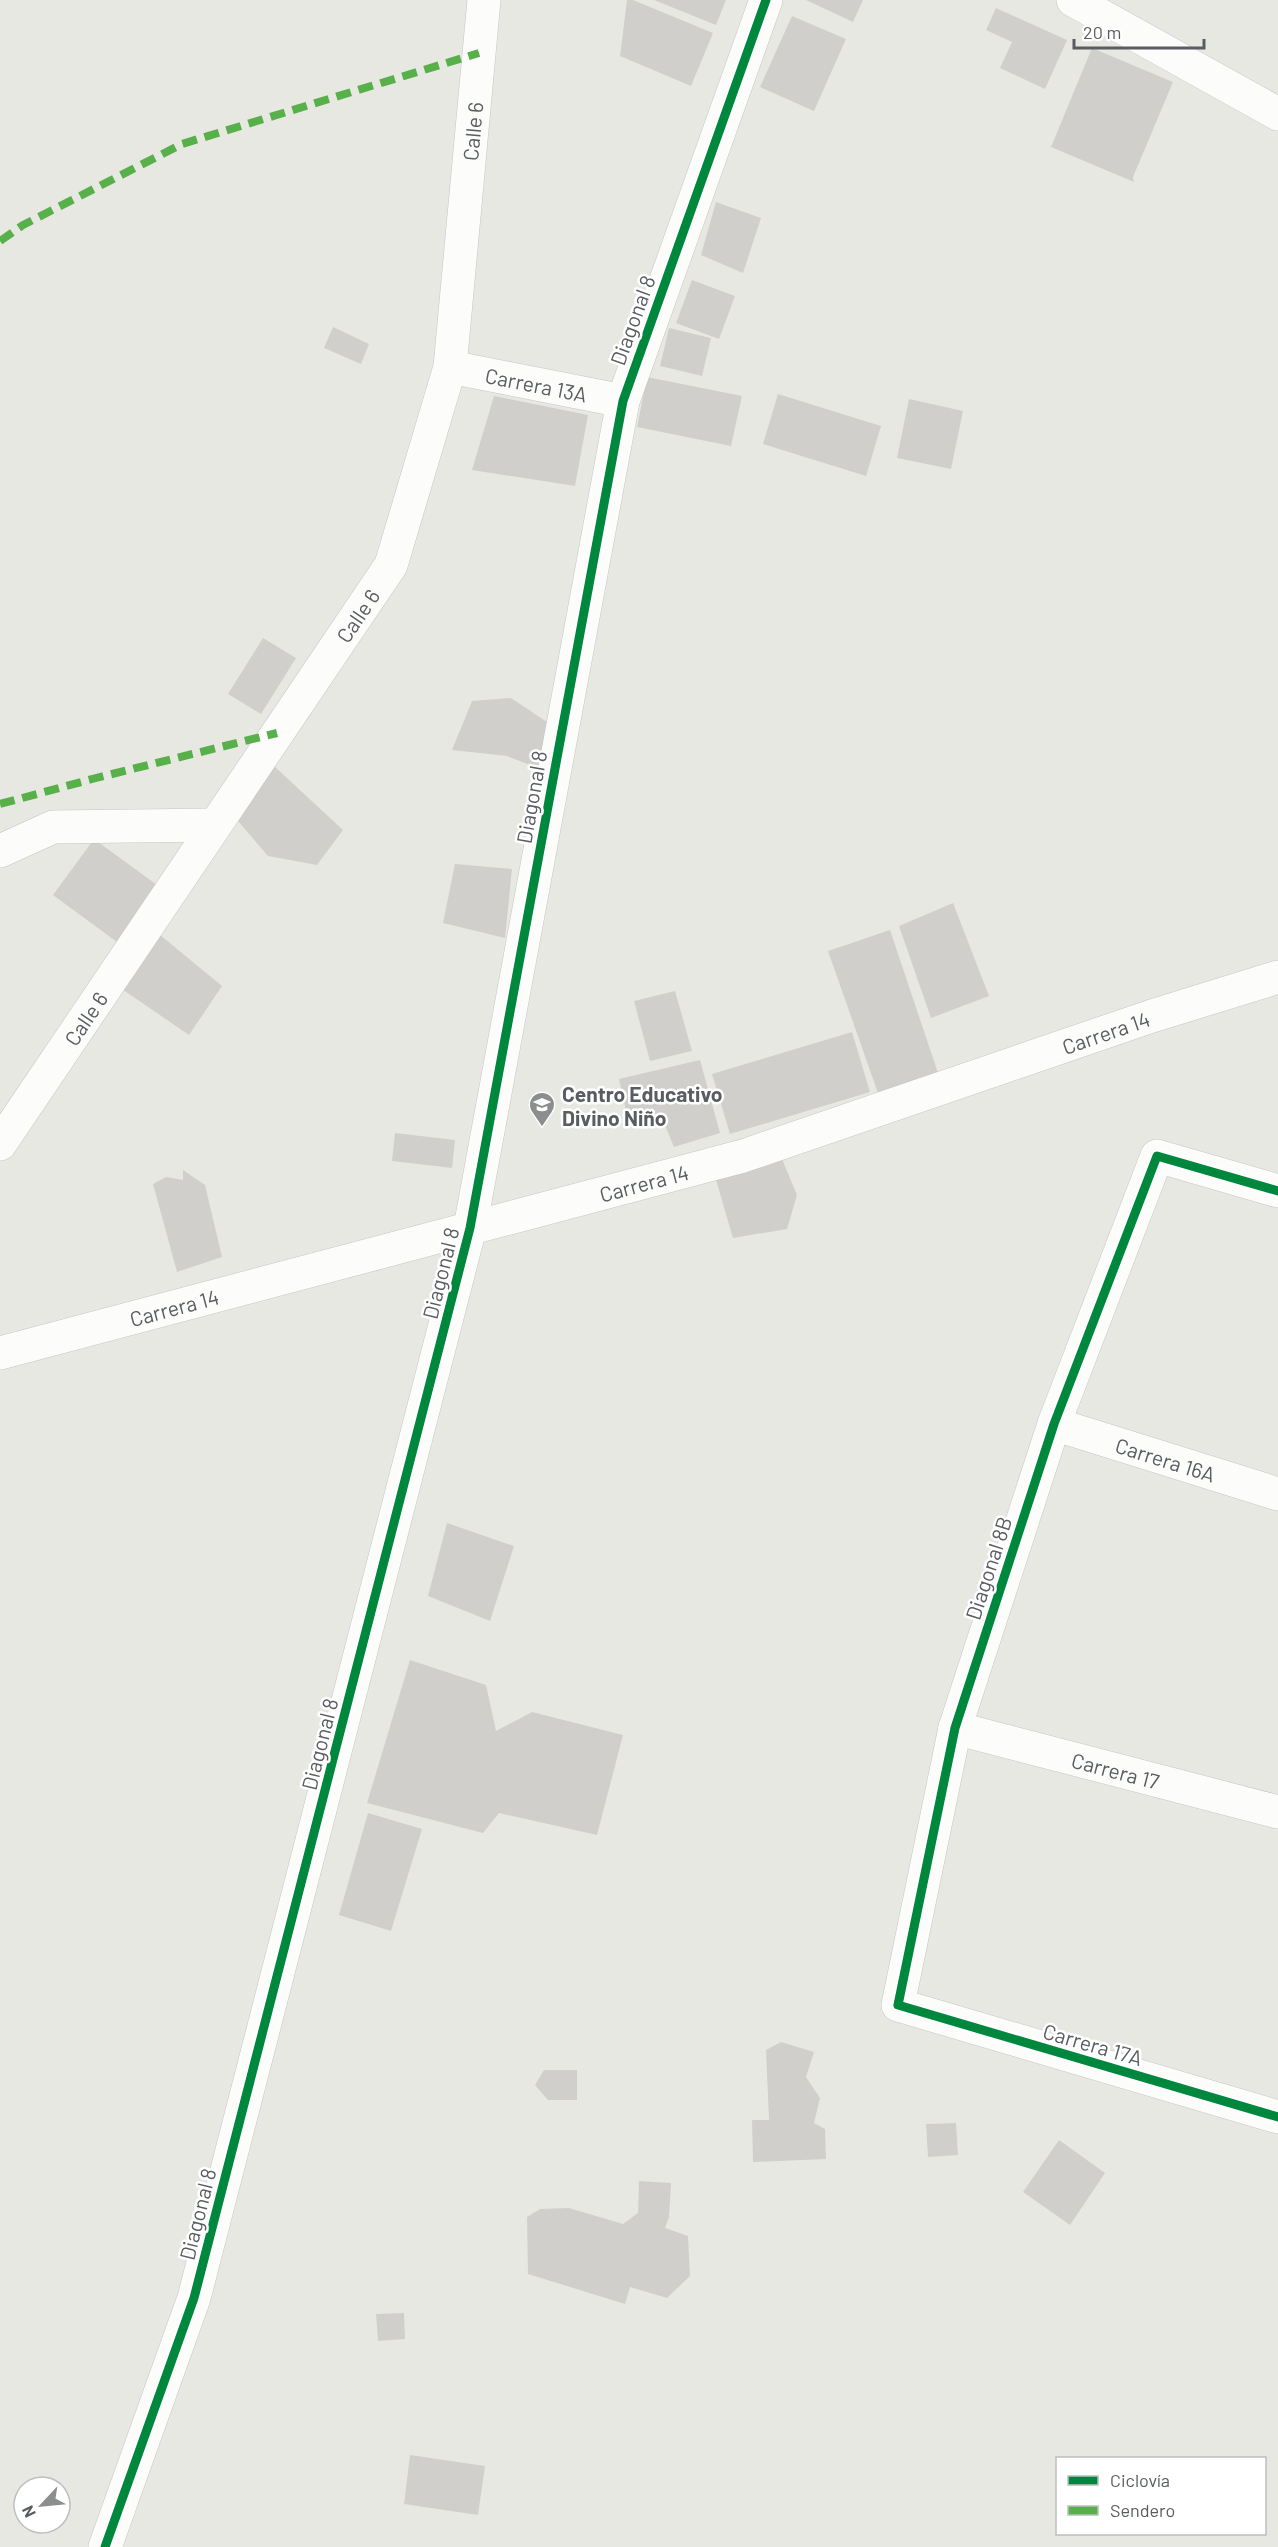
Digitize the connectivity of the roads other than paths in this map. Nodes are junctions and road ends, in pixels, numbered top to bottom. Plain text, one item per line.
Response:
1 (484, 0) edge
2 (765, 0) edge
3 (1073, 0) edge
4 (1278, 114) edge
5 (450, 367) junction
6 (623, 401) junction
7 (214, 825) junction
8 (0, 850) edge
9 (1278, 977) edge
10 (0, 1144) edge
11 (1278, 1191) edge
12 (470, 1228) junction
13 (0, 1353) edge
14 (1054, 1424) junction
15 (1278, 1494) edge
16 (955, 1728) junction
17 (1278, 1812) edge
18 (898, 2005) joint
19 (1278, 2117) edge
20 (105, 2547) edge

1 - 5 street, Calle 6
2 - 6 street, Diagonal 8
3 - 4 street
5 - 6 street, Carrera 13A
5 - 7 street, Calle 6
6 - 12 street, Diagonal 8
7 - 8 street
7 - 10 street, Calle 6
9 - 12 street, Carrera 14
11 - 14 street, Diagonal 8B
12 - 13 street, Carrera 14
12 - 20 street, Diagonal 8
14 - 15 street, Carrera 16A
14 - 16 street, Diagonal 8B
16 - 17 street, Carrera 17
16 - 18 street, Diagonal 8B
18 - 19 street, Carrera 17A

